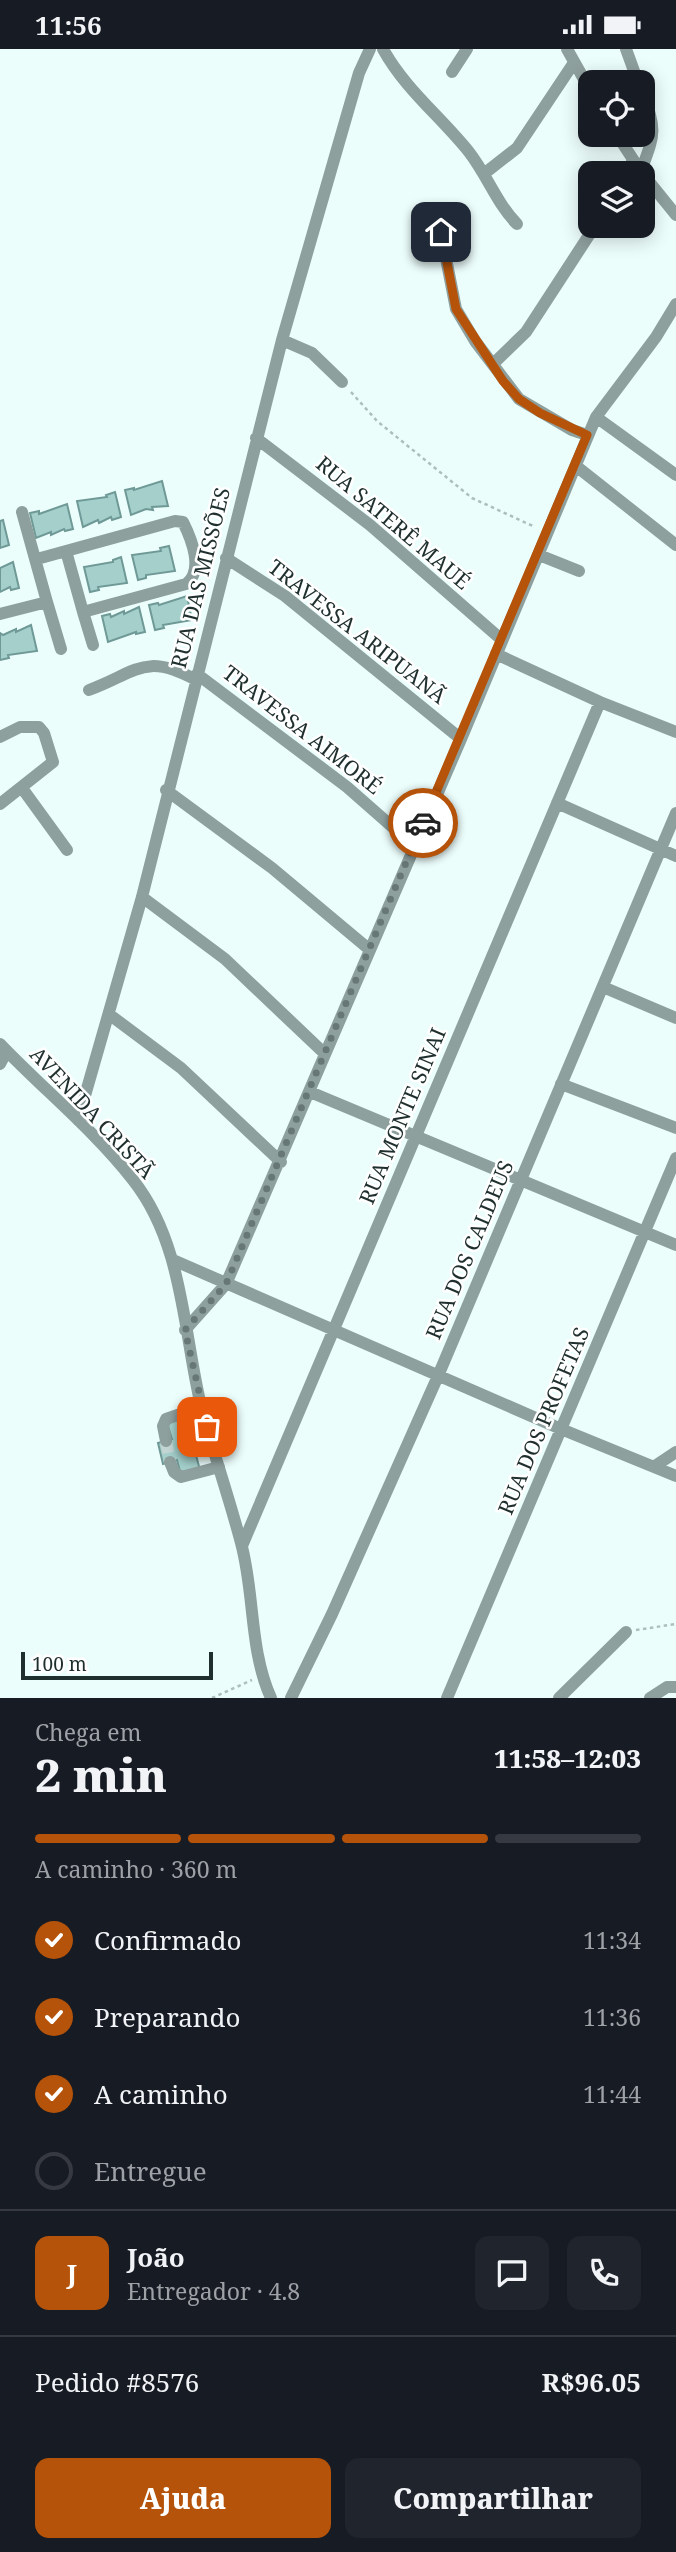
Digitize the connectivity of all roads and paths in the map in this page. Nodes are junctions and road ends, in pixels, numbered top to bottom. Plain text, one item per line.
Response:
1 (370, 49) edge
2 (383, 49) edge
3 (467, 49) edge
4 (567, 49) edge
5 (626, 49) edge
6 (573, 64) junction
7 (634, 70) edge
8 (452, 72) dead end
9 (578, 72) edge
10 (485, 173) junction
11 (655, 188) edge
12 (676, 215) edge
13 (438, 218) dead end
14 (517, 224) dead end
15 (587, 238) edge
16 (676, 304) edge
17 (282, 340) junction
18 (493, 364) junction
19 (342, 382) joint
20 (596, 417) junction
21 (587, 435) junction
22 (256, 438) junction
23 (576, 466) junction
24 (676, 475) edge
25 (22, 512) dead end
26 (548, 533) junction
27 (676, 545) edge
28 (66, 551) junction
29 (538, 555) junction
30 (226, 558) junction
31 (37, 559) junction
32 (579, 571) dead end
33 (47, 602) junction
34 (83, 612) junction
35 (0, 614) edge
36 (502, 640) junction
37 (93, 645) dead end
38 (61, 649) dead end
39 (496, 654) junction
40 (196, 677) junction
41 (89, 690) dead end
42 (600, 702) junction
43 (676, 732) edge
44 (0, 737) edge
45 (461, 739) junction
46 (22, 788) junction
47 (166, 790) junction
48 (557, 803) junction
49 (0, 804) edge
50 (676, 813) edge
51 (413, 845) junction
52 (68, 850) dead end
53 (662, 850) junction
54 (676, 856) edge
55 (142, 897) junction
56 (370, 950) junction
57 (603, 987) junction
58 (110, 1015) junction
59 (676, 1018) edge
60 (3, 1047) edge
61 (324, 1053) junction
62 (0, 1064) edge
63 (561, 1084) junction
64 (310, 1092) junction
65 (78, 1120) junction
66 (676, 1128) edge
67 (415, 1136) junction
68 (676, 1159) edge
69 (281, 1161) junction
70 (520, 1182) junction
71 (645, 1232) junction
72 (676, 1245) edge
73 (173, 1260) junction
74 (226, 1284) junction
75 (333, 1328) junction
76 (185, 1330) junction
77 (438, 1376) junction
78 (201, 1407) junction
79 (561, 1429) junction
80 (166, 1441) tunnel mouth
81 (676, 1452) edge
82 (170, 1462) dead end
83 (655, 1466) junction
84 (219, 1467) junction
85 (676, 1476) edge
86 (242, 1546) junction
87 (676, 1624) edge
88 (626, 1632) joint
89 (261, 1675) junction
90 (676, 1686) edge
91 (212, 1698) edge
92 (271, 1698) edge
93 (291, 1698) edge
94 (447, 1698) edge
95 (559, 1698) edge
96 (650, 1698) edge

1 - 17 street, RUA DAS MISSÕES
2 - 10 street
3 - 8 street
4 - 6 street
5 - 7 street
6 - 9 street
6 - 10 street
10 - 14 street
11 - 12 street
13 - 18 street
15 - 18 street
16 - 20 street
17 - 19 street
17 - 22 street, RUA DAS MISSÕES
18 - 21 street
19 - 26 path
20 - 21 street
20 - 24 street
21 - 23 street
22 - 30 street, RUA DAS MISSÕES
22 - 36 street, RUA SATERÊ MAUÉ
23 - 26 street
23 - 27 street
25 - 31 street
26 - 29 street
28 - 31 street
28 - 34 street
28 - 34 street
29 - 32 street
29 - 36 street
30 - 40 street, RUA DAS MISSÕES
30 - 45 street, TRAVESSA ARIPUANÃ
31 - 33 street
33 - 35 street
33 - 38 street
34 - 37 street
36 - 39 street
39 - 42 street
39 - 45 street
40 - 41 street, TRAVESSA AIMORÉ
40 - 47 street, RUA DAS MISSÕES
40 - 51 street, TRAVESSA AIMORÉ
42 - 43 street
42 - 48 street, RUA MONTE SINAI
44 - 46 street
45 - 51 street
46 - 49 street
46 - 52 street
47 - 55 street, RUA DAS MISSÕES
47 - 56 street
48 - 53 street
48 - 67 street, RUA MONTE SINAI
50 - 53 street, RUA DOS CALDEUS
51 - 56 street
53 - 54 street
53 - 57 street, RUA DOS CALDEUS
55 - 58 street, RUA DAS MISSÕES
55 - 61 street
56 - 61 street
57 - 59 street
57 - 63 street, RUA DOS CALDEUS
58 - 65 street, RUA DAS MISSÕES
58 - 69 street
60 - 62 street
60 - 65 street, AVENIDA CRISTÃ
61 - 64 street
63 - 66 street
63 - 70 street, RUA DOS CALDEUS
64 - 67 street
64 - 69 street
65 - 73 street, AVENIDA CRISTÃ
67 - 70 street
67 - 75 street, RUA MONTE SINAI
68 - 71 street, RUA DOS PROFETAS
69 - 74 street
70 - 71 street
70 - 77 street, RUA DOS CALDEUS
71 - 72 street
71 - 79 street, RUA DOS PROFETAS
73 - 74 street
73 - 76 street, AVENIDA CRISTÃ
74 - 75 street
74 - 76 street
75 - 77 street
75 - 86 street, RUA MONTE SINAI
76 - 78 street, AVENIDA CRISTÃ
77 - 79 street
77 - 93 street, RUA DOS CALDEUS
78 - 80 street
78 - 84 street, AVENIDA CRISTÃ
79 - 83 street
79 - 94 street, RUA DOS PROFETAS
81 - 83 street
82 - 84 street
83 - 85 street
84 - 86 street, AVENIDA CRISTÃ
86 - 89 street, AVENIDA CRISTÃ
87 - 88 path
88 - 95 street
89 - 91 path
89 - 92 street, AVENIDA CRISTÃ
90 - 96 street

